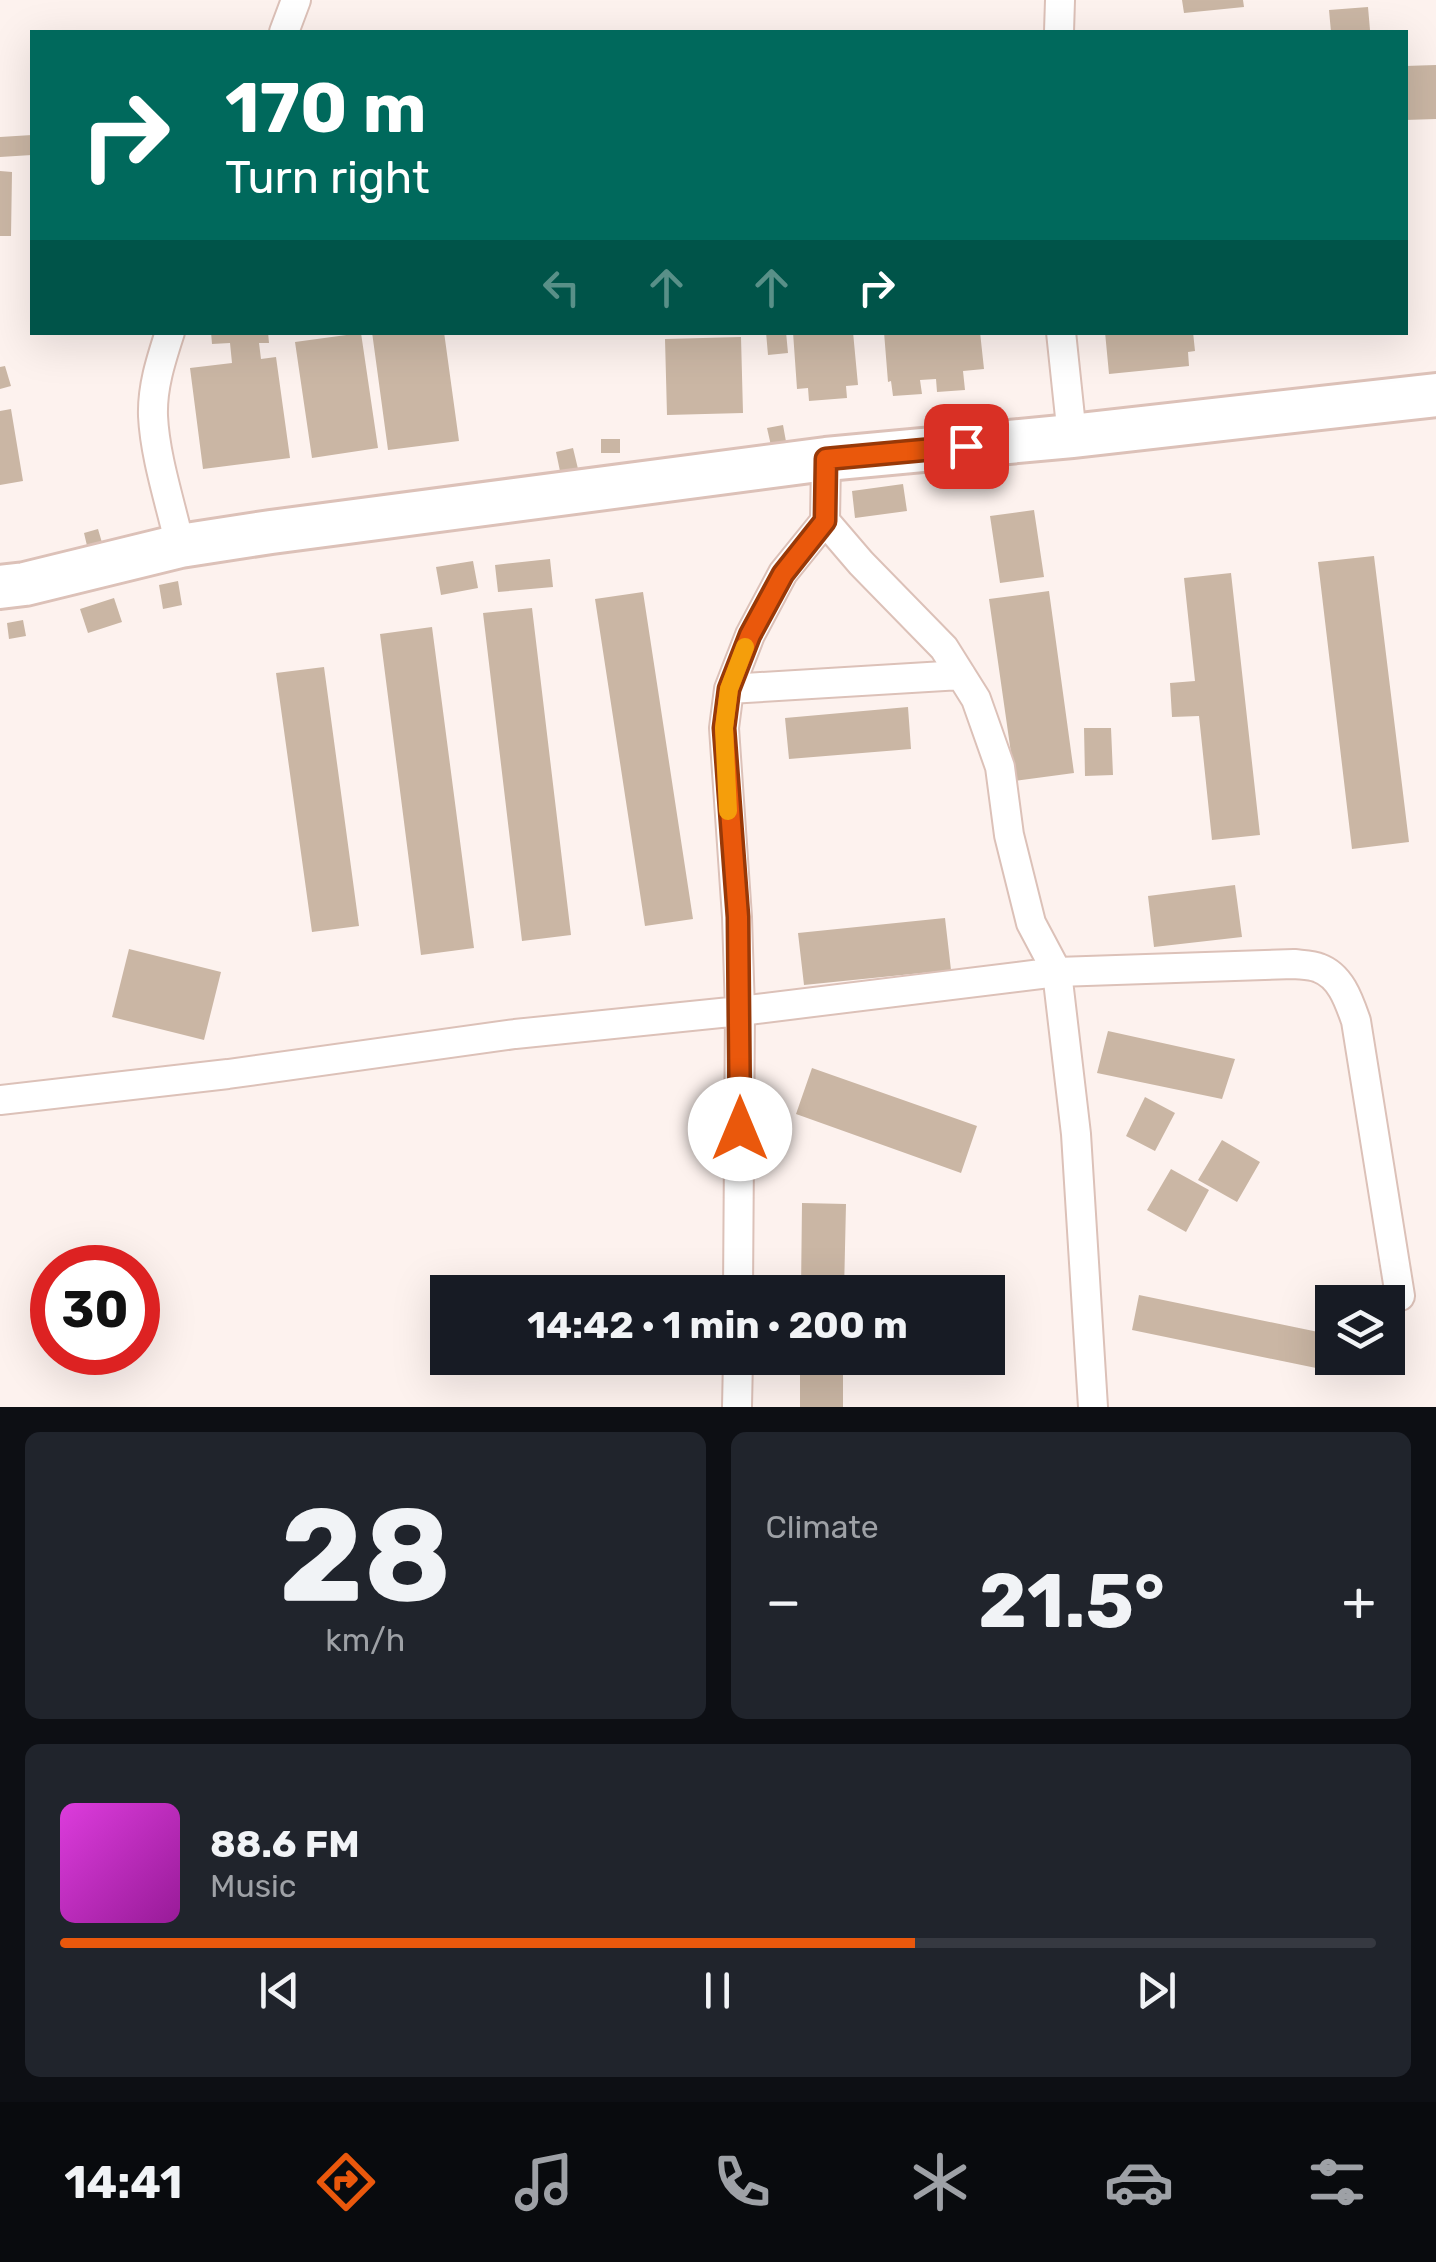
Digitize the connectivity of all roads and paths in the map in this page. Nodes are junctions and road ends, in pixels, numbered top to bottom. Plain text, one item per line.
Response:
1 (296, 0) edge
2 (1060, 0) edge
3 (285, 30) edge
4 (1059, 30) edge
5 (169, 335) edge
6 (1062, 335) edge
7 (1436, 395) edge
8 (1072, 436) junction
9 (826, 459) junction
10 (825, 521) junction
11 (180, 546) junction
12 (0, 586) edge
13 (961, 674) junction
14 (729, 689) junction
15 (1057, 972) junction
16 (740, 1010) junction
17 (0, 1100) edge
18 (738, 1275) edge
19 (1398, 1285) edge
20 (738, 1375) edge
21 (737, 1407) edge
22 (1093, 1407) edge

1 - 3 street
2 - 4 street
5 - 11 street
6 - 8 street
7 - 8 main road
8 - 9 main road
9 - 10 street
9 - 11 main road
10 - 13 street
10 - 14 street
11 - 12 main road
13 - 14 street
13 - 15 street
14 - 16 street
15 - 16 street
15 - 19 street
15 - 22 street
16 - 17 street
16 - 18 street
20 - 21 street

